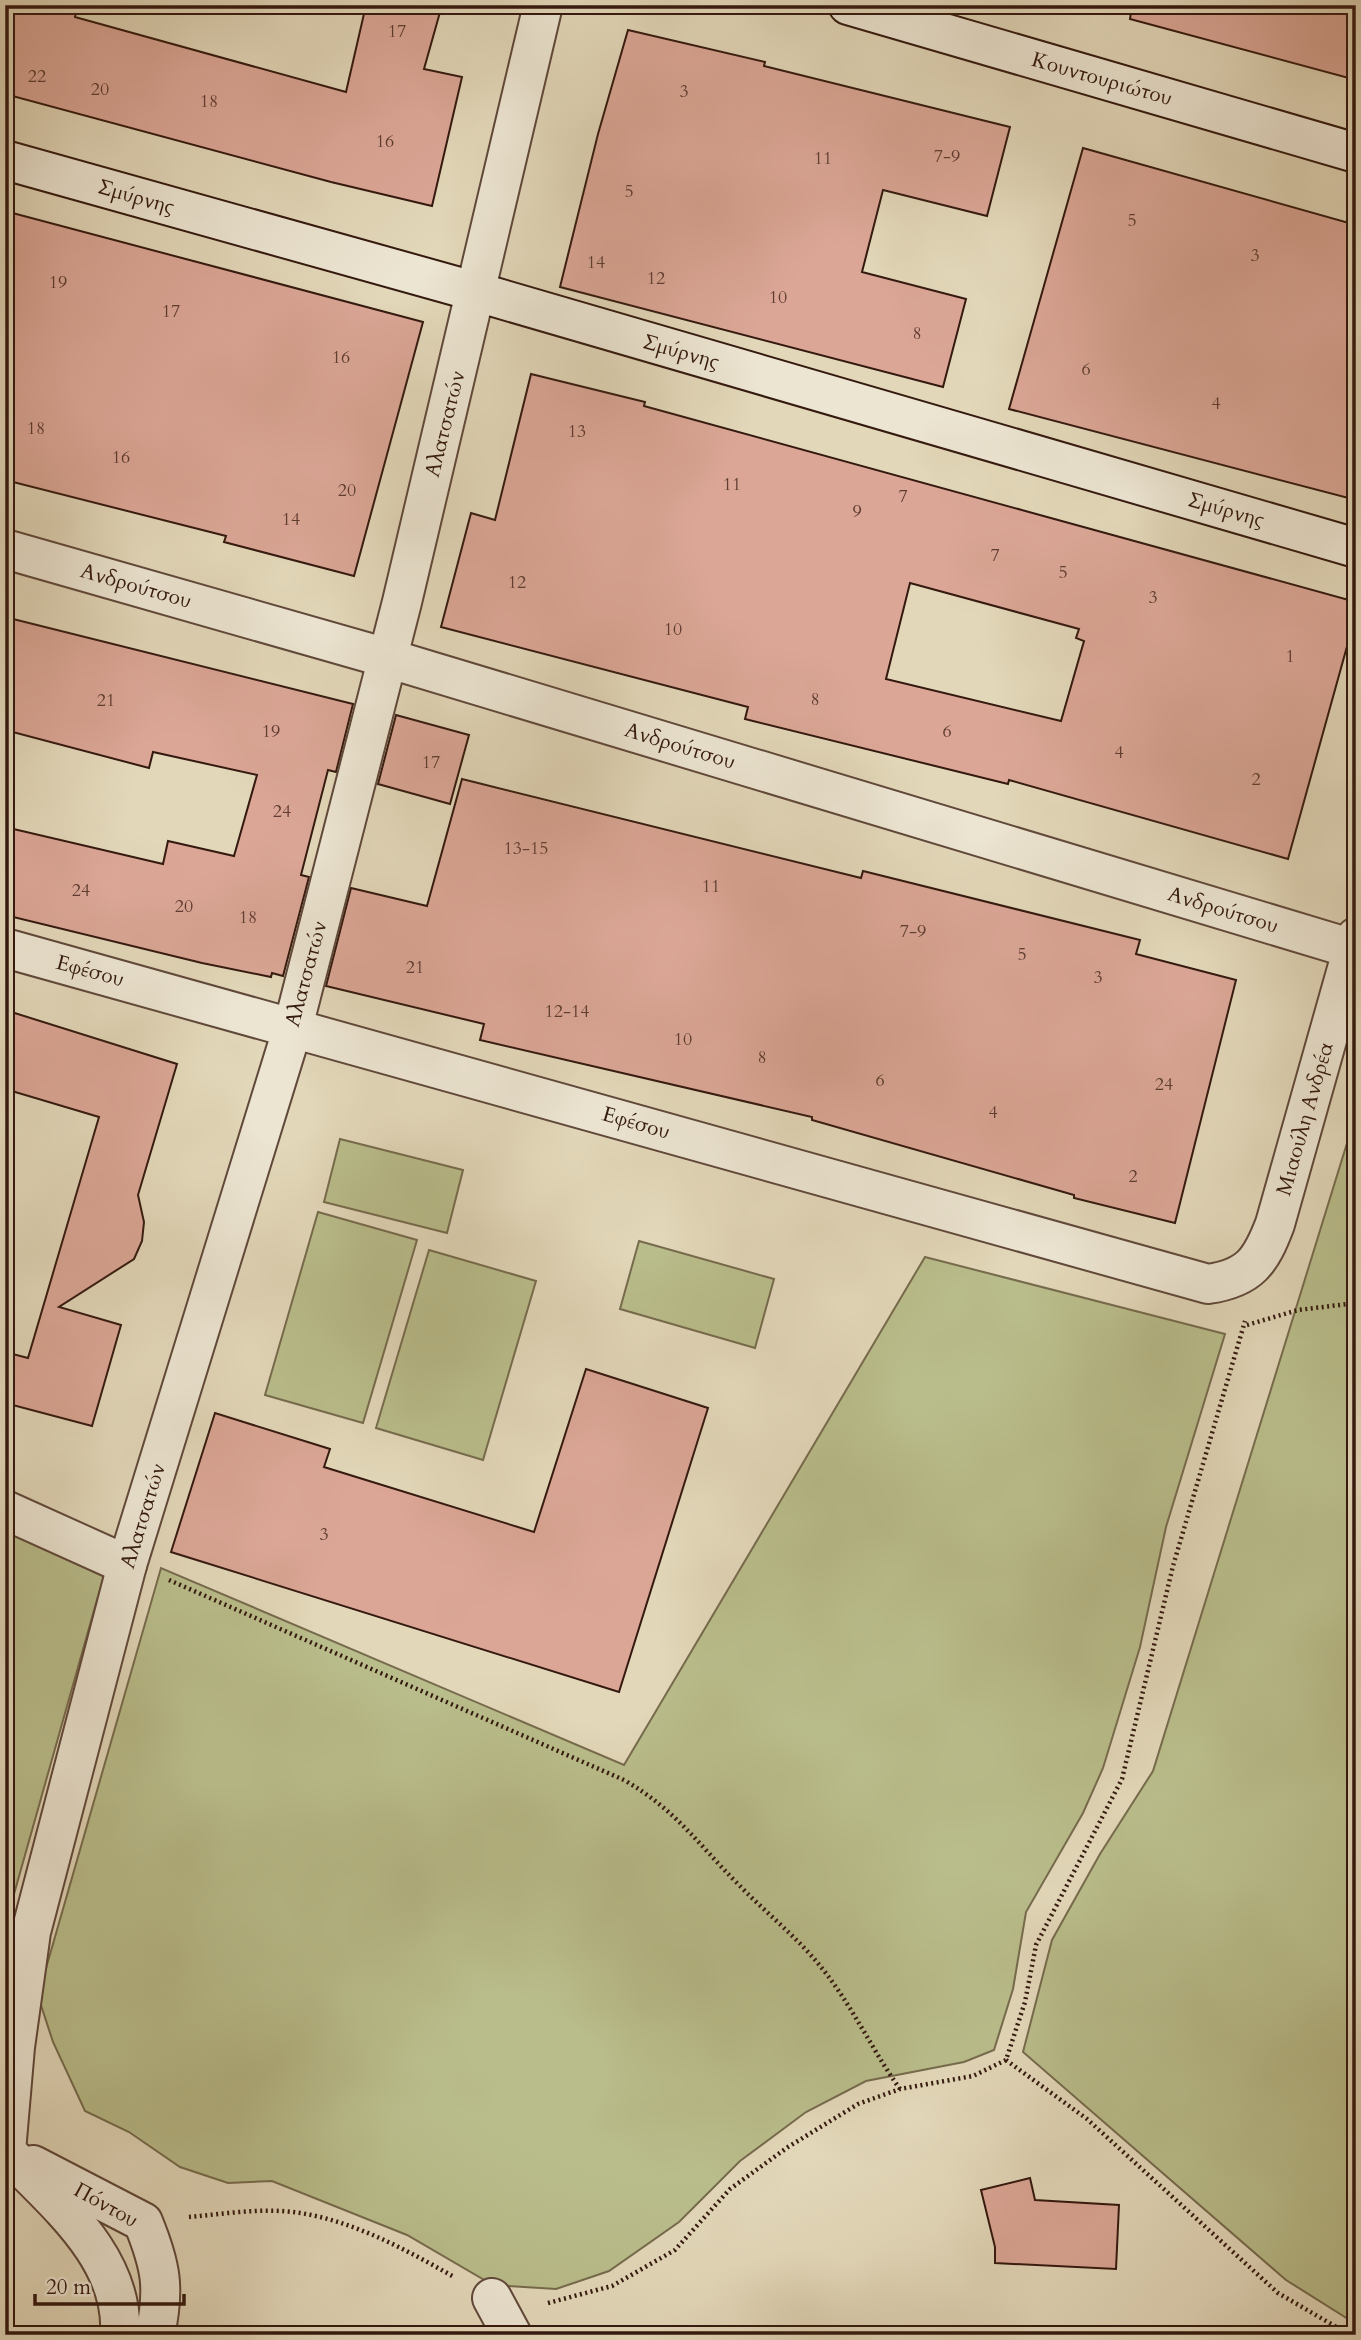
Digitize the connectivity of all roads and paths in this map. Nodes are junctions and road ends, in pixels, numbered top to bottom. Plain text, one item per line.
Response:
1 (543, 5) edge
2 (848, 5) edge
3 (1356, 153) edge
4 (5, 160) edge
5 (477, 292) junction
6 (1356, 548) edge
7 (5, 549) edge
8 (387, 658) junction
9 (1354, 943) edge
10 (5, 948) edge
11 (1345, 1014) edge
12 (293, 1027) junction
13 (1262, 1259) junction
14 (1356, 1303) edge
15 (1244, 1325) junction
16 (5, 1510) edge
17 (128, 1565) junction
18 (1006, 2060) junction
19 (900, 2089) junction
20 (6, 2151) edge
21 (143, 2222) junction
22 (492, 2298) junction
23 (120, 2335) edge
24 (155, 2335) edge
25 (512, 2335) edge
26 (1350, 2335) edge

1 - 5 street, Αλατσατών
2 - 3 street, Κουντουριώτου
4 - 5 street, Σμύρνης
5 - 6 street, Σμύρνης
5 - 8 street, Αλατσατών
7 - 8 street, Ανδρούτσου
8 - 9 street, Ανδρούτσου
8 - 12 street, Αλατσατών
9 - 11 street, Μιαούλη Ανδρέα
10 - 12 street, Εφέσου
11 - 13 street, Μιαούλη Ανδρέα
12 - 13 street, Εφέσου
12 - 17 street, Αλατσατών
13 - 15 path
14 - 15 path
15 - 18 path
16 - 17 street
17 - 19 path
17 - 20 street, Αλατσατών
18 - 19 path
18 - 26 path
19 - 22 path
20 - 21 street, Πόντου
20 - 23 street
21 - 22 path
21 - 24 street, Πόντου
22 - 25 street

